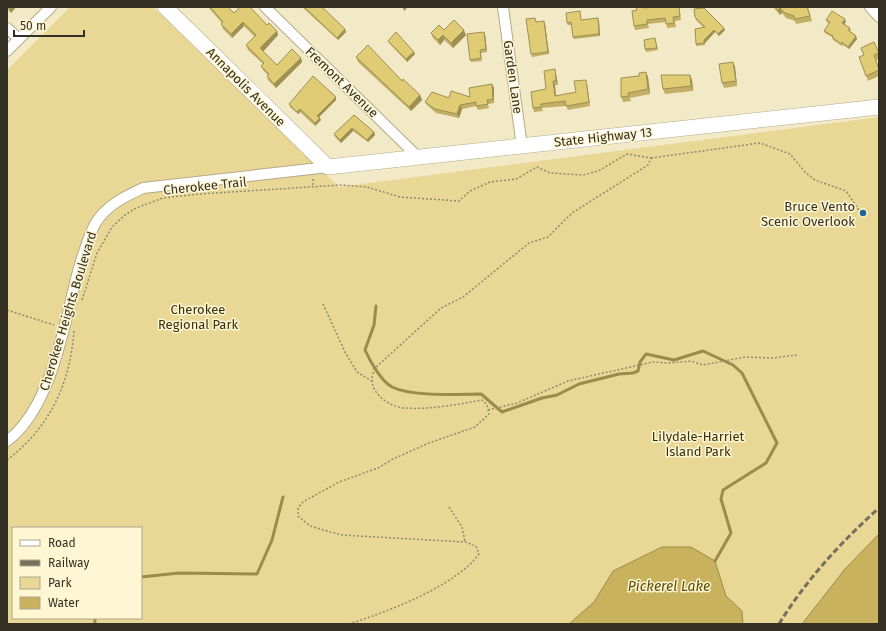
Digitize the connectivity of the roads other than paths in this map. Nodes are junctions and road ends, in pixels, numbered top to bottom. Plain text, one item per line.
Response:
1 (51, 7) edge
2 (165, 7) edge
3 (265, 7) edge
4 (503, 7) edge
5 (870, 7) edge
6 (879, 17) edge
7 (7, 28) edge
8 (19, 39) junction
9 (7, 51) edge
10 (879, 107) edge
11 (522, 146) junction
12 (419, 158) junction
13 (328, 167) junction
14 (7, 441) edge

1 - 8 street
2 - 13 street, Annapolis Avenue
3 - 12 street, Fremont Avenue
4 - 11 street, Garden Lane
5 - 6 street
7 - 8 street
8 - 9 street
10 - 11 street, State Highway 13
11 - 12 street, State Highway 13
12 - 13 street, State Highway 13
13 - 14 street, Cherokee Heights Boulevard

